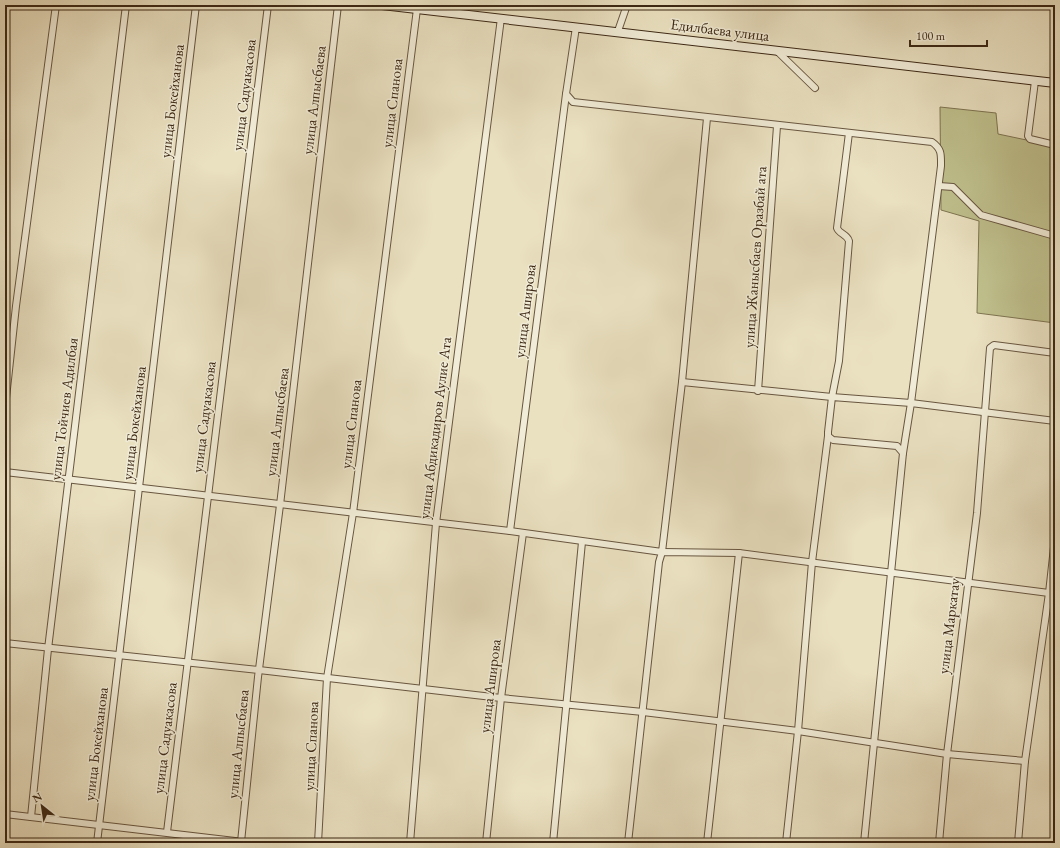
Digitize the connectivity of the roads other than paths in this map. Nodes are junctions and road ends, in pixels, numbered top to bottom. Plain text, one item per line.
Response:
1 (56, 5) edge
2 (126, 5) edge
3 (196, 5) edge
4 (268, 5) edge
5 (338, 5) edge
6 (382, 5) edge
7 (627, 5) edge
8 (417, 9) junction
9 (501, 18) junction
10 (576, 27) junction
11 (618, 31) junction
12 (778, 51) junction
13 (1035, 81) junction
14 (1055, 83) edge
15 (815, 88) dead end
16 (566, 94) junction
17 (707, 118) junction
18 (777, 126) junction
19 (849, 133) junction
20 (1055, 145) edge
21 (938, 186) junction
22 (1055, 236) edge
23 (1055, 353) edge
24 (682, 382) junction
25 (758, 391) junction
26 (832, 397) junction
27 (911, 403) junction
28 (5, 407) edge
29 (985, 412) junction
30 (1055, 421) edge
31 (828, 436) junction
32 (903, 453) junction
33 (5, 472) edge
34 (68, 479) junction
35 (140, 487) junction
36 (208, 494) junction
37 (280, 505) junction
38 (353, 513) junction
39 (436, 523) junction
40 (510, 531) junction
41 (523, 533) junction
42 (1055, 538) edge
43 (582, 542) junction
44 (662, 552) junction
45 (738, 553) junction
46 (812, 562) junction
47 (891, 573) junction
48 (967, 582) junction
49 (1049, 593) junction
50 (5, 644) edge
51 (48, 649) junction
52 (119, 656) junction
53 (187, 664) junction
54 (259, 670) junction
55 (328, 678) junction
56 (423, 689) junction
57 (500, 698) junction
58 (565, 705) junction
59 (643, 712) junction
60 (721, 721) junction
61 (798, 731) junction
62 (874, 742) junction
63 (947, 754) junction
64 (1025, 761) junction
65 (5, 814) edge
66 (31, 817) junction
67 (99, 825) junction
68 (167, 832) junction
69 (241, 842) junction
70 (97, 843) edge
71 (252, 843) edge
72 (318, 843) edge
73 (410, 843) edge
74 (486, 843) edge
75 (553, 843) edge
76 (628, 843) edge
77 (707, 843) edge
78 (786, 843) edge
79 (864, 843) edge
80 (939, 843) edge
81 (1018, 843) edge

1 - 28 street
2 - 34 street, улица Тойчиев Адилбая
3 - 35 street, улица Бокейханова
4 - 36 street, улица Садуакасова
5 - 37 street, улица Алпысбаева
6 - 8 street, Едилбаева улица
7 - 11 street
8 - 9 street, Едилбаева улица
8 - 38 street, улица Спанова
9 - 10 street, Едилбаева улица
9 - 39 street, улица Абдикадиров Аулие Ата
10 - 11 street, Едилбаева улица
10 - 16 street, улица Аширова
11 - 12 street, Едилбаева улица
12 - 13 street, Едилбаева улица
12 - 15 street
13 - 14 street, Едилбаева улица
13 - 20 street
16 - 17 street
16 - 40 street, улица Аширова
17 - 18 street
17 - 24 street
18 - 19 street
18 - 25 street, улица Жанысбаев Оразбай ата
19 - 21 street
19 - 26 street
21 - 22 street
21 - 27 street
23 - 29 street, улица Маркатау
24 - 25 street
24 - 44 street
25 - 26 street
26 - 27 street
26 - 31 street
27 - 29 street
27 - 32 street
29 - 30 street
29 - 48 street, улица Маркатау
31 - 32 street
31 - 46 street
32 - 47 street
33 - 34 street
34 - 35 street
34 - 51 street, улица Тойчиев Адилбая
35 - 36 street
35 - 52 street, улица Бокейханова
36 - 37 street
36 - 53 street, улица Садуакасова
37 - 38 street
37 - 54 street, улица Алпысбаева
38 - 39 street
38 - 55 street, улица Спанова
39 - 40 street
39 - 56 street, улица Абдикадиров Аулие Ата
40 - 41 street
41 - 43 street
41 - 57 street, улица Аширова
42 - 49 street
43 - 44 street
43 - 58 street
44 - 45 street
44 - 59 street
45 - 46 street
45 - 60 street
46 - 47 street
46 - 61 street
47 - 48 street
47 - 62 street
48 - 49 street
48 - 63 street, улица Маркатау
49 - 64 street
50 - 51 street
51 - 52 street
51 - 66 street, улица Тойчиев Адилбая
52 - 53 street
52 - 67 street, улица Бокейханова
53 - 54 street
53 - 68 street, улица Садуакасова
54 - 55 street
54 - 69 street, улица Алпысбаева
55 - 56 street
55 - 72 street, улица Спанова
56 - 57 street
56 - 73 street, улица Абдикадиров Аулие Ата
57 - 58 street
57 - 74 street, улица Аширова
58 - 59 street
58 - 75 street
59 - 60 street
59 - 76 street
60 - 61 street
60 - 77 street
61 - 62 street
61 - 78 street
62 - 63 street
62 - 79 street
63 - 64 street
63 - 80 street, улица Маркатау
64 - 81 street
65 - 66 street
66 - 67 street
67 - 68 street
67 - 70 street, улица Бокейханова
68 - 69 street
69 - 71 street

